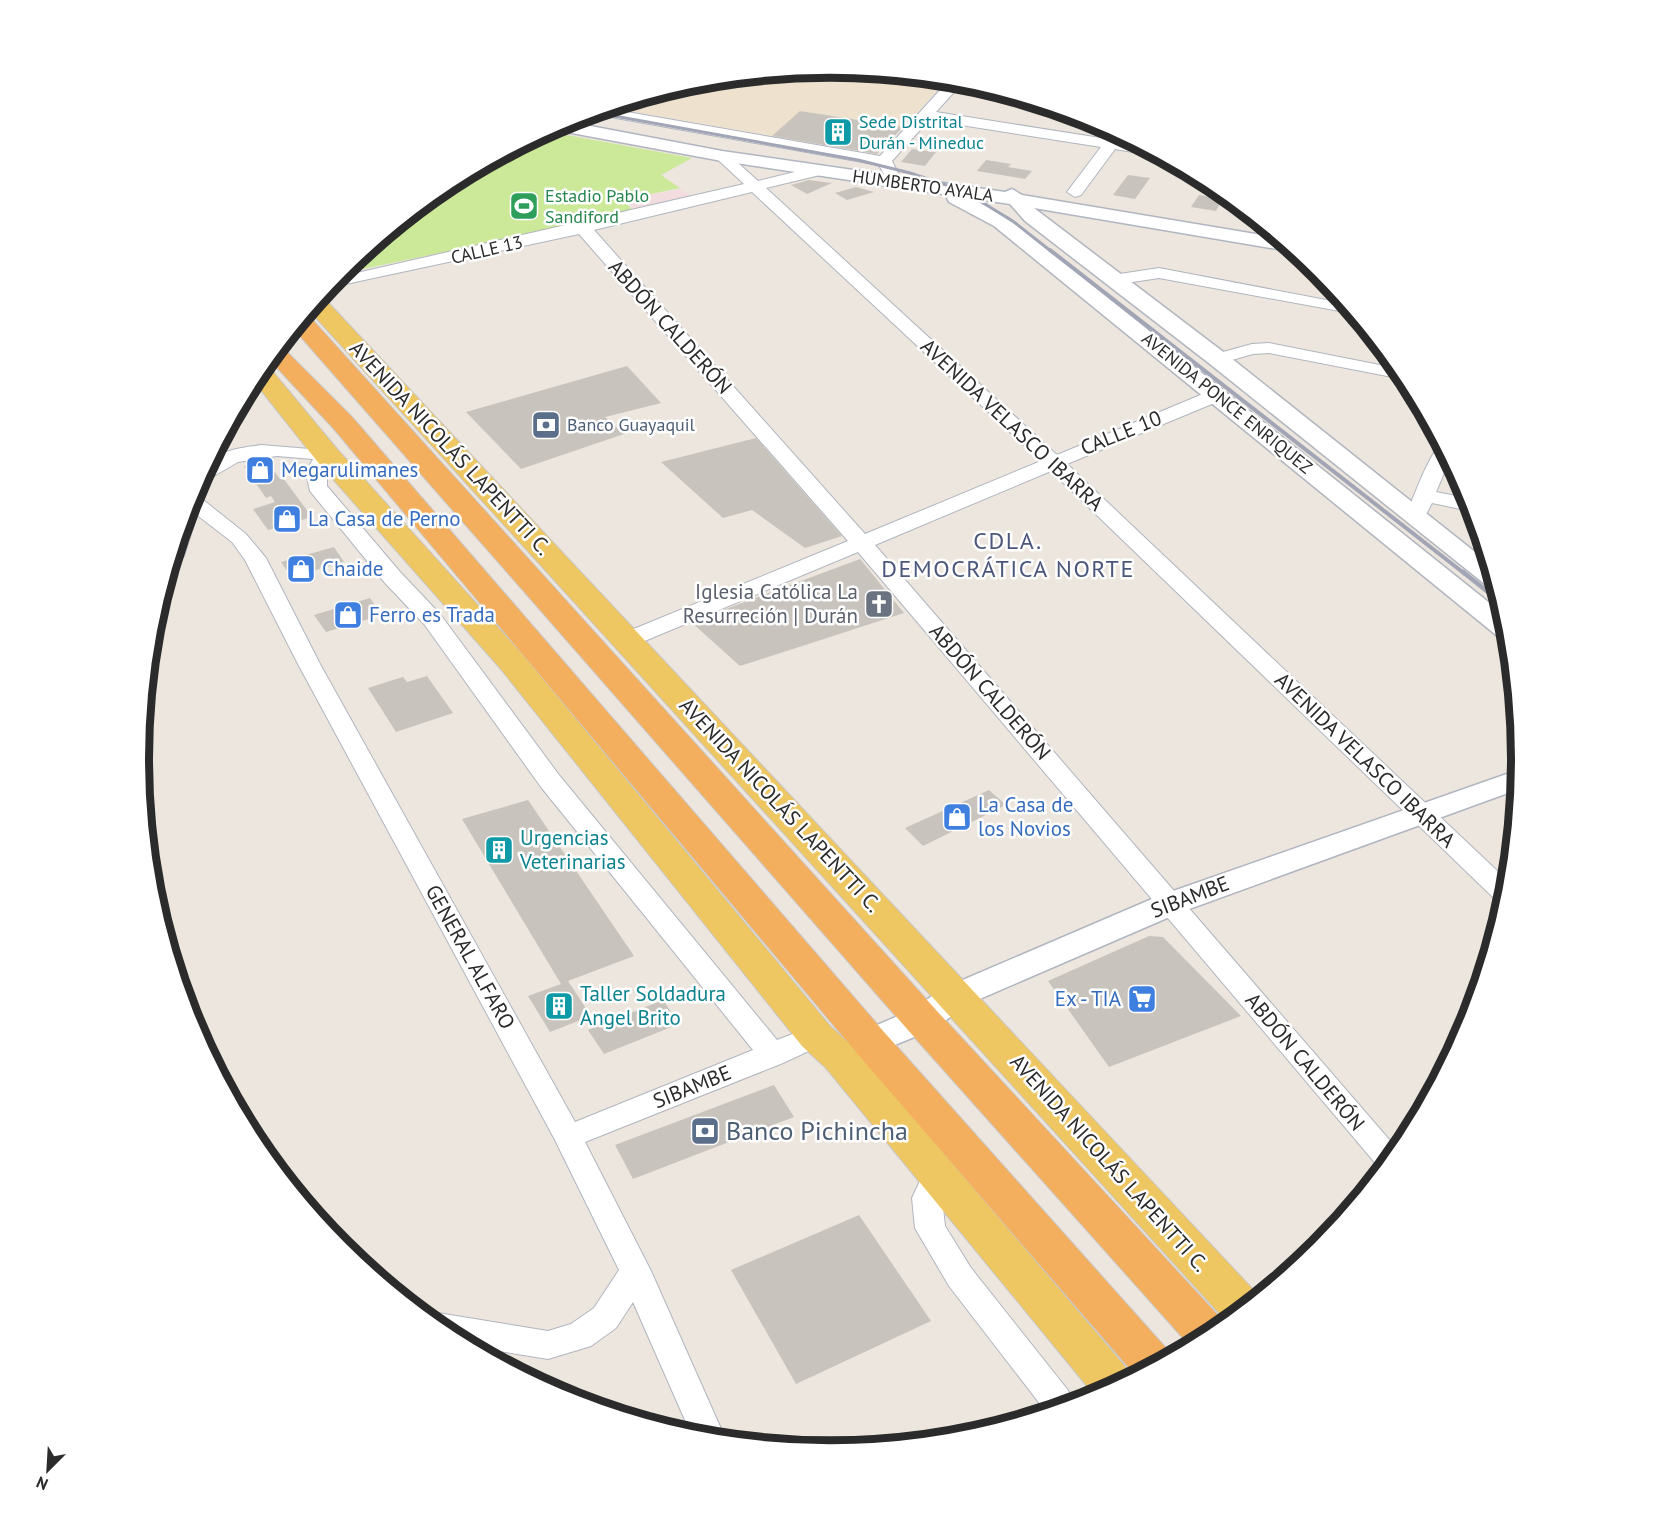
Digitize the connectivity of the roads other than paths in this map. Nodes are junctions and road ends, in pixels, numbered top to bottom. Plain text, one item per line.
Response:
1 (949, 89) edge
2 (611, 114) edge
3 (924, 115) junction
4 (589, 123) edge
5 (574, 128) edge
6 (1107, 137) edge
7 (1114, 140) edge
8 (722, 156) junction
9 (819, 171) junction
10 (890, 171) junction
11 (933, 180) junction
12 (759, 188) junction
13 (1010, 191) junction
14 (1075, 192) junction
15 (1250, 223) edge
16 (583, 228) junction
17 (1274, 242) edge
18 (1113, 280) junction
19 (346, 281) edge
20 (1340, 307) edge
21 (320, 308) edge
22 (305, 326) edge
23 (281, 357) edge
24 (1218, 359) junction
25 (1391, 372) edge
26 (265, 380) edge
27 (1217, 395) junction
28 (327, 455) junction
29 (1441, 458) edge
30 (1052, 461) junction
31 (214, 471) edge
32 (1424, 495) junction
33 (202, 496) edge
34 (1462, 504) edge
35 (1415, 518) junction
36 (861, 542) junction
37 (1484, 571) edge
38 (1497, 623) edge
39 (627, 640) junction
40 (524, 656) junction
41 (1511, 781) edge
42 (1420, 813) junction
43 (1499, 888) edge
44 (1170, 904) junction
45 (956, 996) junction
46 (922, 1020) junction
47 (816, 1036) junction
48 (870, 1042) junction
49 (773, 1055) junction
50 (568, 1137) junction
51 (1384, 1155) edge
52 (938, 1175) junction
53 (635, 1270) junction
54 (1238, 1304) edge
55 (1203, 1329) edge
56 (461, 1331) edge
57 (1150, 1360) edge
58 (1110, 1380) edge
59 (1057, 1401) edge
60 (706, 1428) edge

1 - 3 street
2 - 10 street
3 - 6 street
3 - 10 street
4 - 10 street, HUMBERTO AYALA
5 - 8 street, HUMBERTO AYALA
7 - 14 street
8 - 9 street, HUMBERTO AYALA
8 - 12 street, AVENIDA VELASCO IBARRA
9 - 10 street, HUMBERTO AYALA
9 - 12 street, CALLE 13
10 - 11 street, HUMBERTO AYALA
11 - 13 street, HUMBERTO AYALA
11 - 27 street, AVENIDA PONCE ENRIQUEZ
12 - 16 street, CALLE 13
12 - 30 street, AVENIDA VELASCO IBARRA
13 - 14 street, HUMBERTO AYALA
13 - 17 street, HUMBERTO AYALA
13 - 18 street, AVENIDA PONCE ENRIQUEZ
14 - 15 street, HUMBERTO AYALA
16 - 19 street, CALLE 13
16 - 36 street, ABDÓN CALDERÓN
18 - 20 street
18 - 24 street, AVENIDA PONCE ENRIQUEZ
21 - 39 main road, AVENIDA NICOLÁS LAPENTTI C.
22 - 46 highway, AVENIDA NICOLÁS LAPENTTI C.
23 - 40 highway
24 - 25 street
24 - 35 street, AVENIDA PONCE ENRIQUEZ
26 - 28 main road
27 - 30 street, CALLE 10
27 - 38 street, AVENIDA PONCE ENRIQUEZ
28 - 31 street
28 - 40 main road
28 - 49 street
29 - 32 street
30 - 36 street, CALLE 10
30 - 42 street, AVENIDA VELASCO IBARRA
32 - 34 street
32 - 35 street
33 - 50 street, GENERAL ALFARO
35 - 37 street, AVENIDA PONCE ENRIQUEZ
36 - 39 street, CALLE 10
36 - 44 street, ABDÓN CALDERÓN
39 - 45 main road, AVENIDA NICOLÁS LAPENTTI C.
40 - 47 main road
40 - 48 highway
41 - 42 street, SIBAMBE
42 - 43 street, AVENIDA VELASCO IBARRA
42 - 44 street, SIBAMBE
44 - 45 street, SIBAMBE
44 - 51 street, ABDÓN CALDERÓN
45 - 46 street, SIBAMBE
45 - 54 main road, AVENIDA NICOLÁS LAPENTTI C.
46 - 48 street, SIBAMBE
46 - 55 highway, AVENIDA NICOLÁS LAPENTTI C.
47 - 49 street, SIBAMBE
47 - 52 main road
48 - 57 highway
49 - 50 street, SIBAMBE
50 - 53 street, GENERAL ALFARO
52 - 58 main road
52 - 59 street
53 - 56 street
53 - 60 street, GENERAL ALFARO

